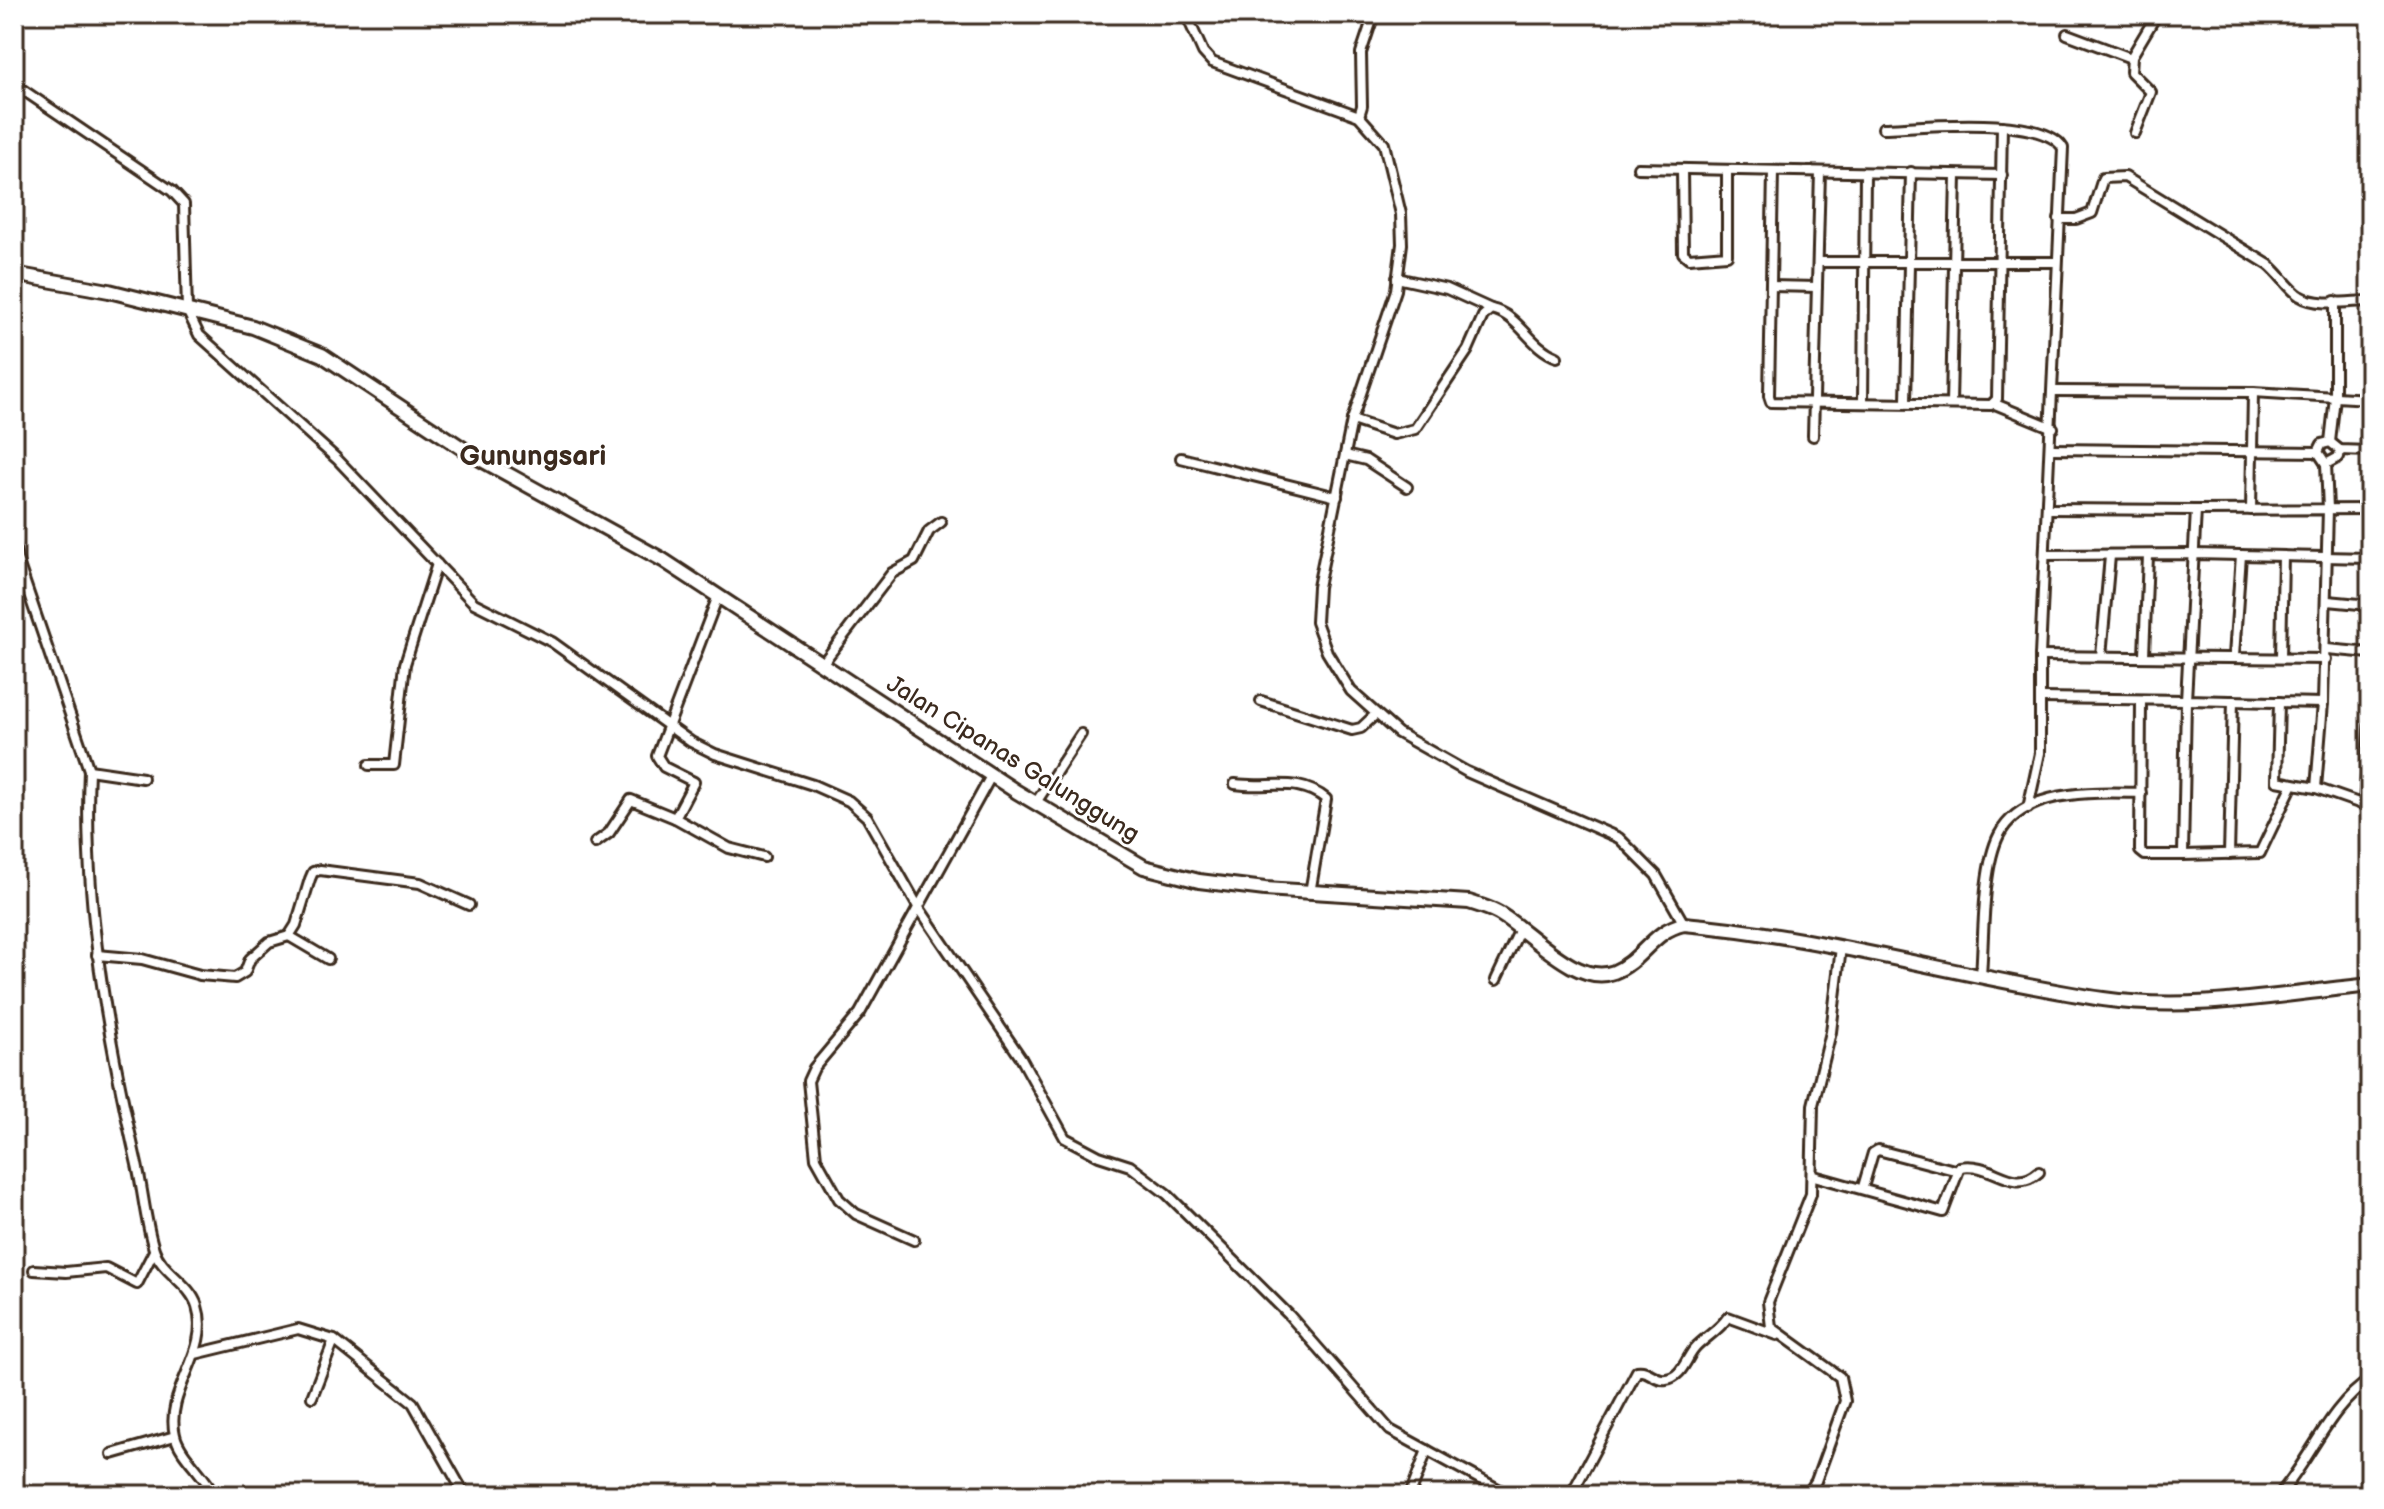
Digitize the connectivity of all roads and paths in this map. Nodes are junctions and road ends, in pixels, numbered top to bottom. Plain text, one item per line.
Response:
1 (1186, 14) edge
2 (1374, 14) edge
3 (2157, 14) edge
4 (2067, 34) dead end
5 (2131, 58) junction
6 (14, 84) edge
7 (1359, 116) junction
8 (2002, 126) junction
9 (1883, 128) dead end
10 (2135, 133) dead end
11 (1638, 168) dead end
12 (1682, 169) junction
13 (1727, 170) junction
14 (1773, 171) junction
15 (1820, 172) junction
16 (1911, 172) junction
17 (1865, 173) junction
18 (1956, 175) junction
19 (2002, 175) junction
20 (2059, 219) junction
21 (1818, 262) junction
22 (1864, 262) junction
23 (2057, 262) junction
24 (1910, 263) junction
25 (1954, 263) junction
26 (2001, 264) junction
27 (14, 274) edge
28 (1397, 278) junction
29 (1771, 286) junction
30 (1817, 287) junction
31 (2335, 301) junction
32 (2370, 301) edge
33 (1491, 309) junction
34 (193, 312) junction
35 (1557, 357) dead end
36 (2055, 391) junction
37 (2253, 392) junction
38 (2335, 397) junction
39 (2370, 399) edge
40 (1814, 402) junction
41 (1863, 402) junction
42 (1906, 402) junction
43 (1951, 404) junction
44 (1995, 404) junction
45 (1352, 420) junction
46 (2053, 428) junction
47 (1813, 436) dead end
48 (2330, 442) junction
49 (2052, 449) junction
50 (2340, 450) junction
51 (2370, 451) edge
52 (2318, 452) junction
53 (2252, 453) junction
54 (1345, 455) junction
55 (1181, 458) dead end
56 (2326, 464) junction
57 (1407, 487) dead end
58 (1337, 497) junction
59 (2049, 509) junction
60 (2328, 509) junction
61 (2370, 509) edge
62 (2196, 510) junction
63 (2251, 510) junction
64 (941, 522) dead end
65 (14, 541) edge
66 (2194, 554) junction
67 (2046, 555) junction
68 (2241, 555) junction
69 (2328, 555) junction
70 (2110, 556) junction
71 (2148, 556) junction
72 (2283, 556) junction
73 (2370, 558) edge
74 (437, 564) junction
75 (718, 596) junction
76 (2328, 601) junction
77 (2370, 605) edge
78 (2370, 653) edge
79 (2326, 654) junction
80 (2144, 655) junction
81 (2189, 655) junction
82 (2040, 656) junction
83 (2101, 656) junction
84 (2234, 656) junction
85 (2281, 657) junction
86 (822, 664) junction
87 (2041, 698) junction
88 (2141, 700) junction
89 (2186, 700) junction
90 (1261, 701) dead end
91 (2233, 701) junction
92 (2279, 702) junction
93 (2323, 703) junction
94 (1376, 714) junction
95 (2370, 715) edge
96 (667, 723) junction
97 (1081, 734) dead end
98 (369, 765) dead end
99 (89, 770) junction
100 (991, 776) junction
101 (143, 778) dead end
102 (1235, 784) dead end
103 (2293, 784) junction
104 (2316, 788) junction
105 (2141, 793) junction
106 (1035, 804) junction
107 (2367, 806) edge
108 (2028, 808) junction
109 (675, 818) junction
110 (595, 843) dead end
111 (2229, 854) junction
112 (2183, 855) junction
113 (764, 857) dead end
114 (1311, 887) junction
115 (469, 905) dead end
116 (917, 905) junction
117 (1684, 924) junction
118 (1520, 929) junction
119 (289, 936) junction
120 (1841, 947) junction
121 (97, 955) junction
122 (328, 959) dead end
123 (1981, 976) junction
124 (1496, 980) dead end
125 (2370, 985) edge
126 (1958, 1171) junction
127 (2039, 1172) dead end
128 (1814, 1176) junction
129 (1863, 1187) junction
130 (914, 1240) dead end
131 (154, 1251) junction
132 (34, 1270) dead end
133 (1786, 1339) junction
134 (334, 1340) junction
135 (195, 1354) junction
136 (2370, 1380) edge
137 (312, 1397) dead end
138 (175, 1436) junction
139 (1427, 1450) junction
140 (112, 1454) dead end
141 (214, 1495) edge
142 (465, 1495) edge
143 (1410, 1495) edge
144 (1509, 1495) edge
145 (1571, 1495) edge
146 (1807, 1495) edge
147 (2279, 1495) edge

1 - 7 street
2 - 7 street
3 - 5 street
4 - 5 street
5 - 10 street
6 - 34 street
7 - 28 street
8 - 9 street
8 - 19 street
8 - 20 street
11 - 12 street
12 - 13 street
12 - 13 street
13 - 14 street
14 - 15 street
14 - 29 street
15 - 17 street
15 - 21 street
16 - 17 street
16 - 18 street
16 - 24 street
17 - 22 street
18 - 19 street
18 - 25 street
19 - 26 street
20 - 23 street
20 - 31 street
21 - 22 street
21 - 30 street
22 - 24 street
22 - 41 street
23 - 26 street
23 - 36 street
24 - 25 street
24 - 42 street
25 - 26 street
25 - 43 street
26 - 44 street
27 - 34 street, Jalan Cipanas Galunggung
28 - 33 street
28 - 45 street
29 - 30 street
29 - 40 street
30 - 40 street
31 - 32 street
31 - 38 street
33 - 35 street
33 - 45 street
34 - 74 street
34 - 75 street, Jalan Cipanas Galunggung
36 - 37 street
36 - 46 street
37 - 38 street
37 - 53 street
38 - 39 street
38 - 48 street
40 - 41 street
40 - 47 street
41 - 42 street
42 - 43 street
43 - 44 street
44 - 46 street
45 - 54 street
46 - 49 street
48 - 50 street
48 - 52 street
49 - 53 street
49 - 59 street
50 - 51 street
50 - 56 street
52 - 53 street
52 - 56 street
53 - 63 street
54 - 57 street
54 - 58 street
55 - 58 street
56 - 60 street
58 - 94 street
59 - 62 street
59 - 67 street
60 - 61 street
60 - 63 street
60 - 69 street
62 - 63 street
62 - 66 street
64 - 86 street
65 - 99 street
66 - 68 street
66 - 71 street
66 - 81 street
67 - 70 street
67 - 82 street
68 - 72 street
68 - 84 street
69 - 72 street
69 - 73 street
69 - 76 street
70 - 71 street
70 - 83 street
71 - 80 street
72 - 85 street
74 - 96 street
74 - 98 street
75 - 86 street, Jalan Cipanas Galunggung
75 - 96 street
76 - 77 street
76 - 79 street
78 - 79 street
79 - 85 street
79 - 93 street
80 - 81 street
80 - 83 street
81 - 84 street
81 - 89 street
82 - 83 street
82 - 87 street
84 - 85 street
86 - 100 street, Jalan Cipanas Galunggung
87 - 88 street
87 - 108 street
88 - 89 street
88 - 105 street
89 - 91 street
89 - 112 street
90 - 94 street
91 - 92 street
91 - 111 street
92 - 93 street
92 - 103 street
93 - 104 street
94 - 117 street
95 - 107 street
96 - 109 street
96 - 116 street
97 - 106 street
99 - 101 street
99 - 121 street
100 - 106 street, Jalan Cipanas Galunggung
100 - 116 street
102 - 114 street
103 - 104 street
103 - 111 street
104 - 107 street
105 - 108 street
105 - 112 street
106 - 114 street, Jalan Cipanas Galunggung
108 - 123 street
109 - 110 street
109 - 113 street
111 - 112 street
114 - 118 street, Jalan Cipanas Galunggung
115 - 119 street
116 - 130 street
116 - 139 street
117 - 118 street, Jalan Cipanas Galunggung
117 - 120 street
118 - 124 street
119 - 121 street
119 - 122 street
120 - 123 street
120 - 128 street
121 - 131 street
123 - 125 street
126 - 127 street
126 - 129 street
126 - 129 street
128 - 129 street
128 - 133 street
131 - 132 street
131 - 135 street
133 - 145 street
133 - 146 street
134 - 135 street
134 - 137 street
134 - 142 street
135 - 138 street
136 - 147 street
138 - 140 street
138 - 141 street
139 - 143 street
139 - 144 street

